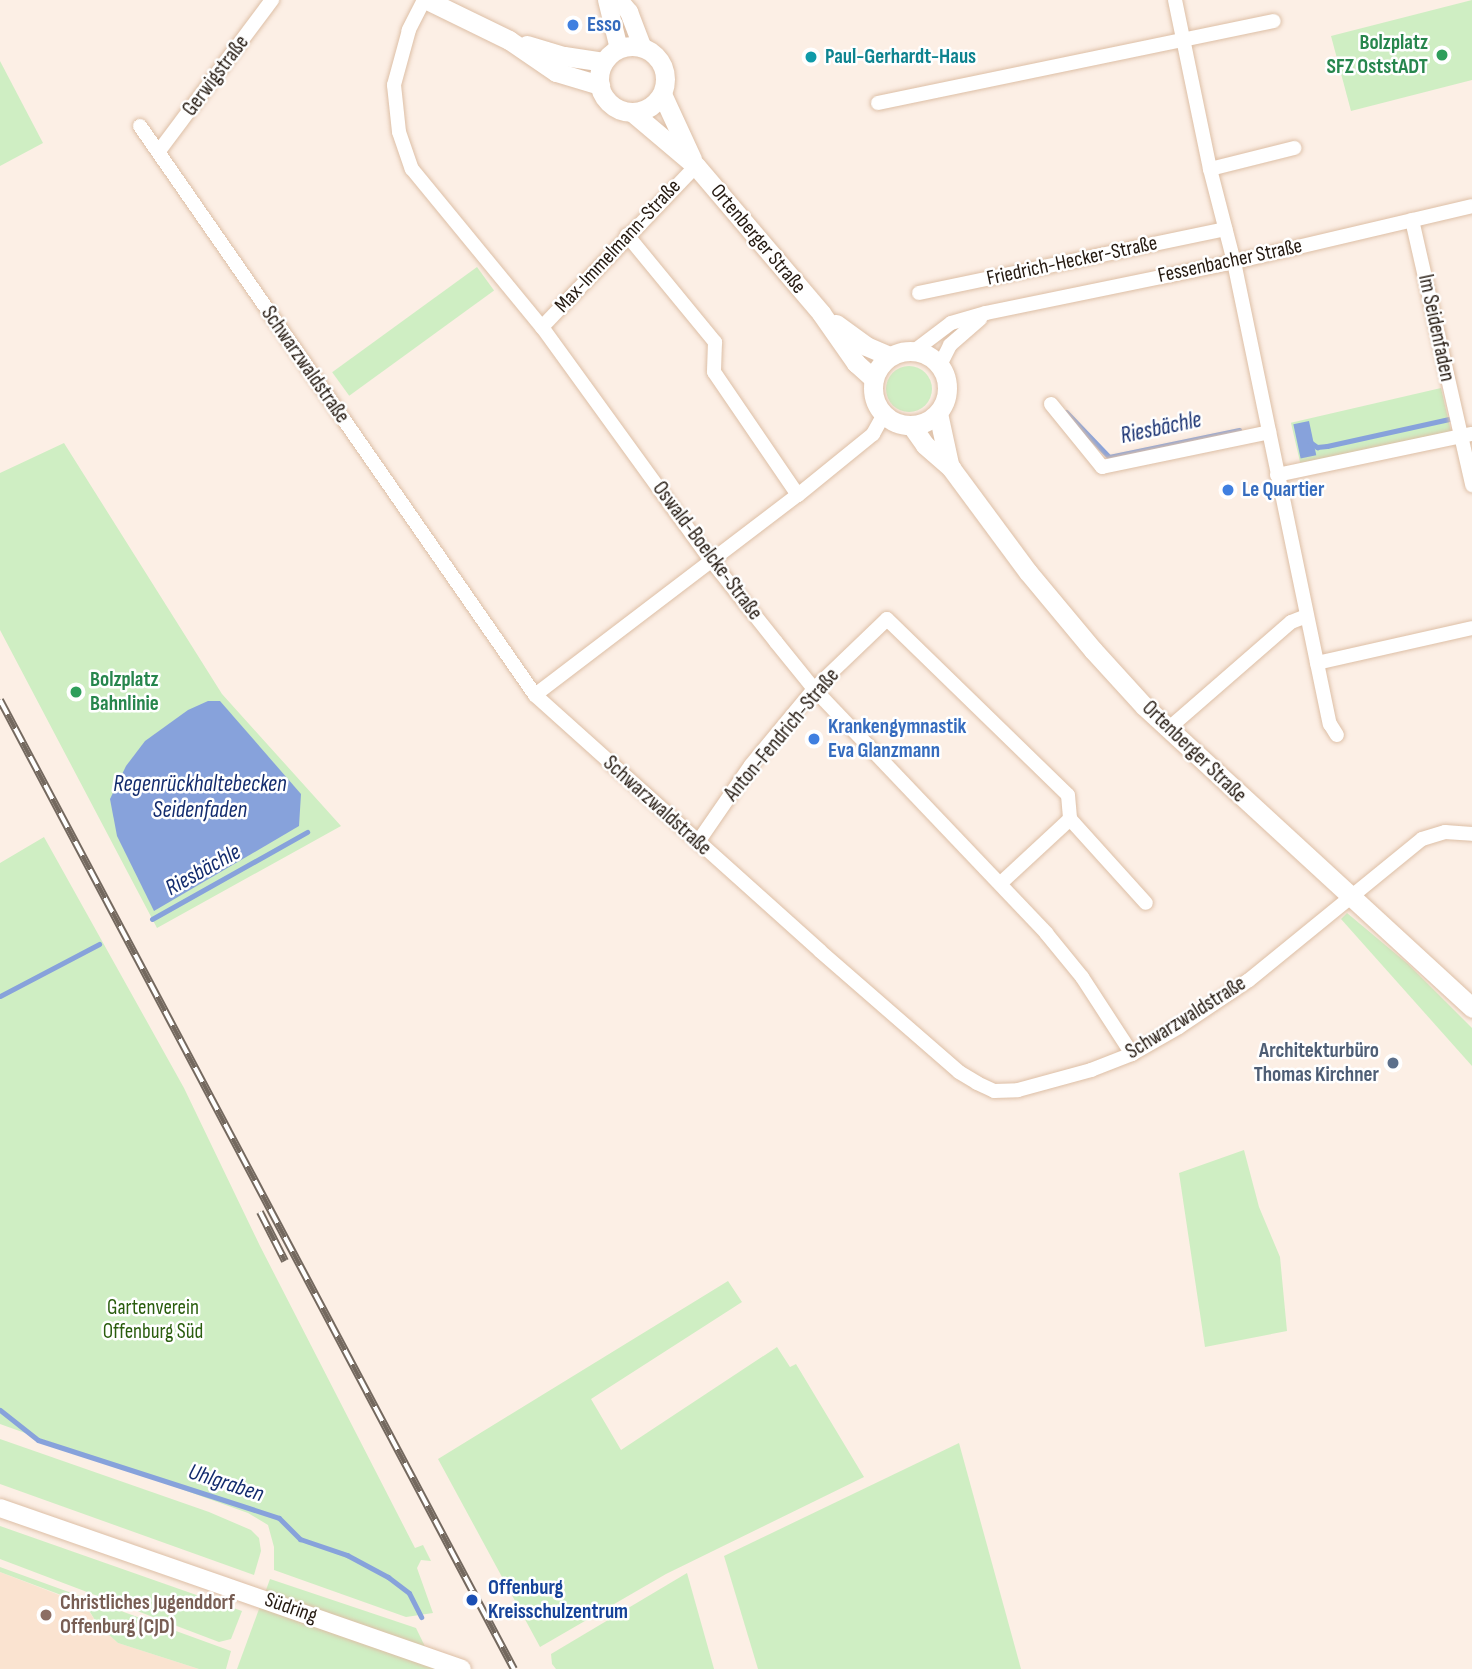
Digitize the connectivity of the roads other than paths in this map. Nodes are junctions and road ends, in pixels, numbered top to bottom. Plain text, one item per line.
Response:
1 (272, 0) edge
2 (425, 0) edge
3 (607, 0) edge
4 (619, 0) edge
5 (1175, 0) edge
6 (1274, 21) dead end
7 (1183, 39) junction
8 (509, 40) junction
9 (643, 48) junction
10 (619, 49) junction
11 (604, 62) junction
12 (600, 85) junction
13 (662, 94) junction
14 (878, 103) dead end
15 (632, 112) junction
16 (140, 126) dead end
17 (1294, 148) dead end
18 (159, 151) junction
19 (696, 166) junction
20 (1210, 169) junction
21 (1472, 206) edge
22 (1412, 220) junction
23 (1225, 229) junction
24 (627, 235) junction
25 (1234, 261) junction
26 (919, 293) dead end
27 (821, 313) junction
28 (986, 313) junction
29 (542, 327) junction
30 (914, 351) junction
31 (890, 356) junction
32 (940, 365) junction
33 (874, 379) junction
34 (1051, 404) dead end
35 (938, 413) junction
36 (884, 414) junction
37 (911, 425) junction
38 (1269, 432) junction
39 (1467, 435) edge
40 (949, 464) junction
41 (1277, 475) junction
42 (1472, 485) edge
43 (798, 495) junction
44 (710, 559) junction
45 (1307, 616) junction
46 (1472, 628) edge
47 (1317, 663) junction
48 (814, 689) junction
49 (535, 695) junction
50 (1168, 729) junction
51 (1337, 735) dead end
52 (1070, 819) junction
53 (1472, 834) edge
54 (698, 842) junction
55 (1001, 883) junction
56 (1351, 896) junction
57 (1146, 902) dead end
58 (1472, 1008) edge
59 (1132, 1054) junction
60 (0, 1508) edge
61 (462, 1669) edge

1 - 18 street, Gerwigstraße
2 - 8 main road
2 - 29 street, Oswald-Boelcke-Straße
3 - 10 street
4 - 9 street
5 - 7 street
6 - 7 street
7 - 14 street
7 - 20 street
8 - 11 main road
8 - 12 main road
9 - 10 main road
9 - 13 main road
10 - 11 main road
11 - 12 main road
12 - 15 main road
13 - 15 main road
13 - 19 main road, Ortenberger Straße
15 - 19 main road, Ortenberger Straße
16 - 18 street, Schwarzwaldstraße
17 - 20 street
18 - 49 street, Schwarzwaldstraße
19 - 24 street, Max-Immelmann-Straße
19 - 27 main road, Ortenberger Straße
20 - 23 street
21 - 22 street, Fessenbacher Straße
22 - 25 street, Fessenbacher Straße
22 - 39 street, Im Seidenfaden
23 - 25 street
23 - 26 street, Friedrich-Hecker-Straße
24 - 29 street, Max-Immelmann-Straße
24 - 43 street
25 - 28 street, Fessenbacher Straße
25 - 38 street
27 - 31 main road, Ortenberger Straße
27 - 33 main road, Ortenberger Straße
28 - 30 street, Fessenbacher Straße
28 - 32 street, Fessenbacher Straße
29 - 44 street, Oswald-Boelcke-Straße
30 - 31 main road
30 - 32 main road
31 - 33 main road
32 - 35 main road
33 - 36 main road
34 - 38 street
35 - 37 main road
35 - 40 main road, Ortenberger Straße
36 - 37 main road
36 - 43 street
37 - 40 main road, Ortenberger Straße
38 - 41 street
39 - 41 street
39 - 42 street, Im Seidenfaden
40 - 50 main road, Ortenberger Straße
41 - 45 street
43 - 44 street
44 - 48 street, Oswald-Boelcke-Straße
44 - 49 street
45 - 47 street
45 - 50 street
46 - 47 street
47 - 51 street
48 - 52 street, Anton-Fendrich-Straße
48 - 54 street, Anton-Fendrich-Straße
48 - 55 street, Oswald-Boelcke-Straße
49 - 54 street, Schwarzwaldstraße
50 - 56 main road, Ortenberger Straße
52 - 55 street
52 - 57 street
53 - 56 street, Schwarzwaldstraße
54 - 59 street, Schwarzwaldstraße
55 - 59 street, Oswald-Boelcke-Straße
56 - 58 main road, Ortenberger Straße
56 - 59 street, Schwarzwaldstraße
60 - 61 street, Südring

